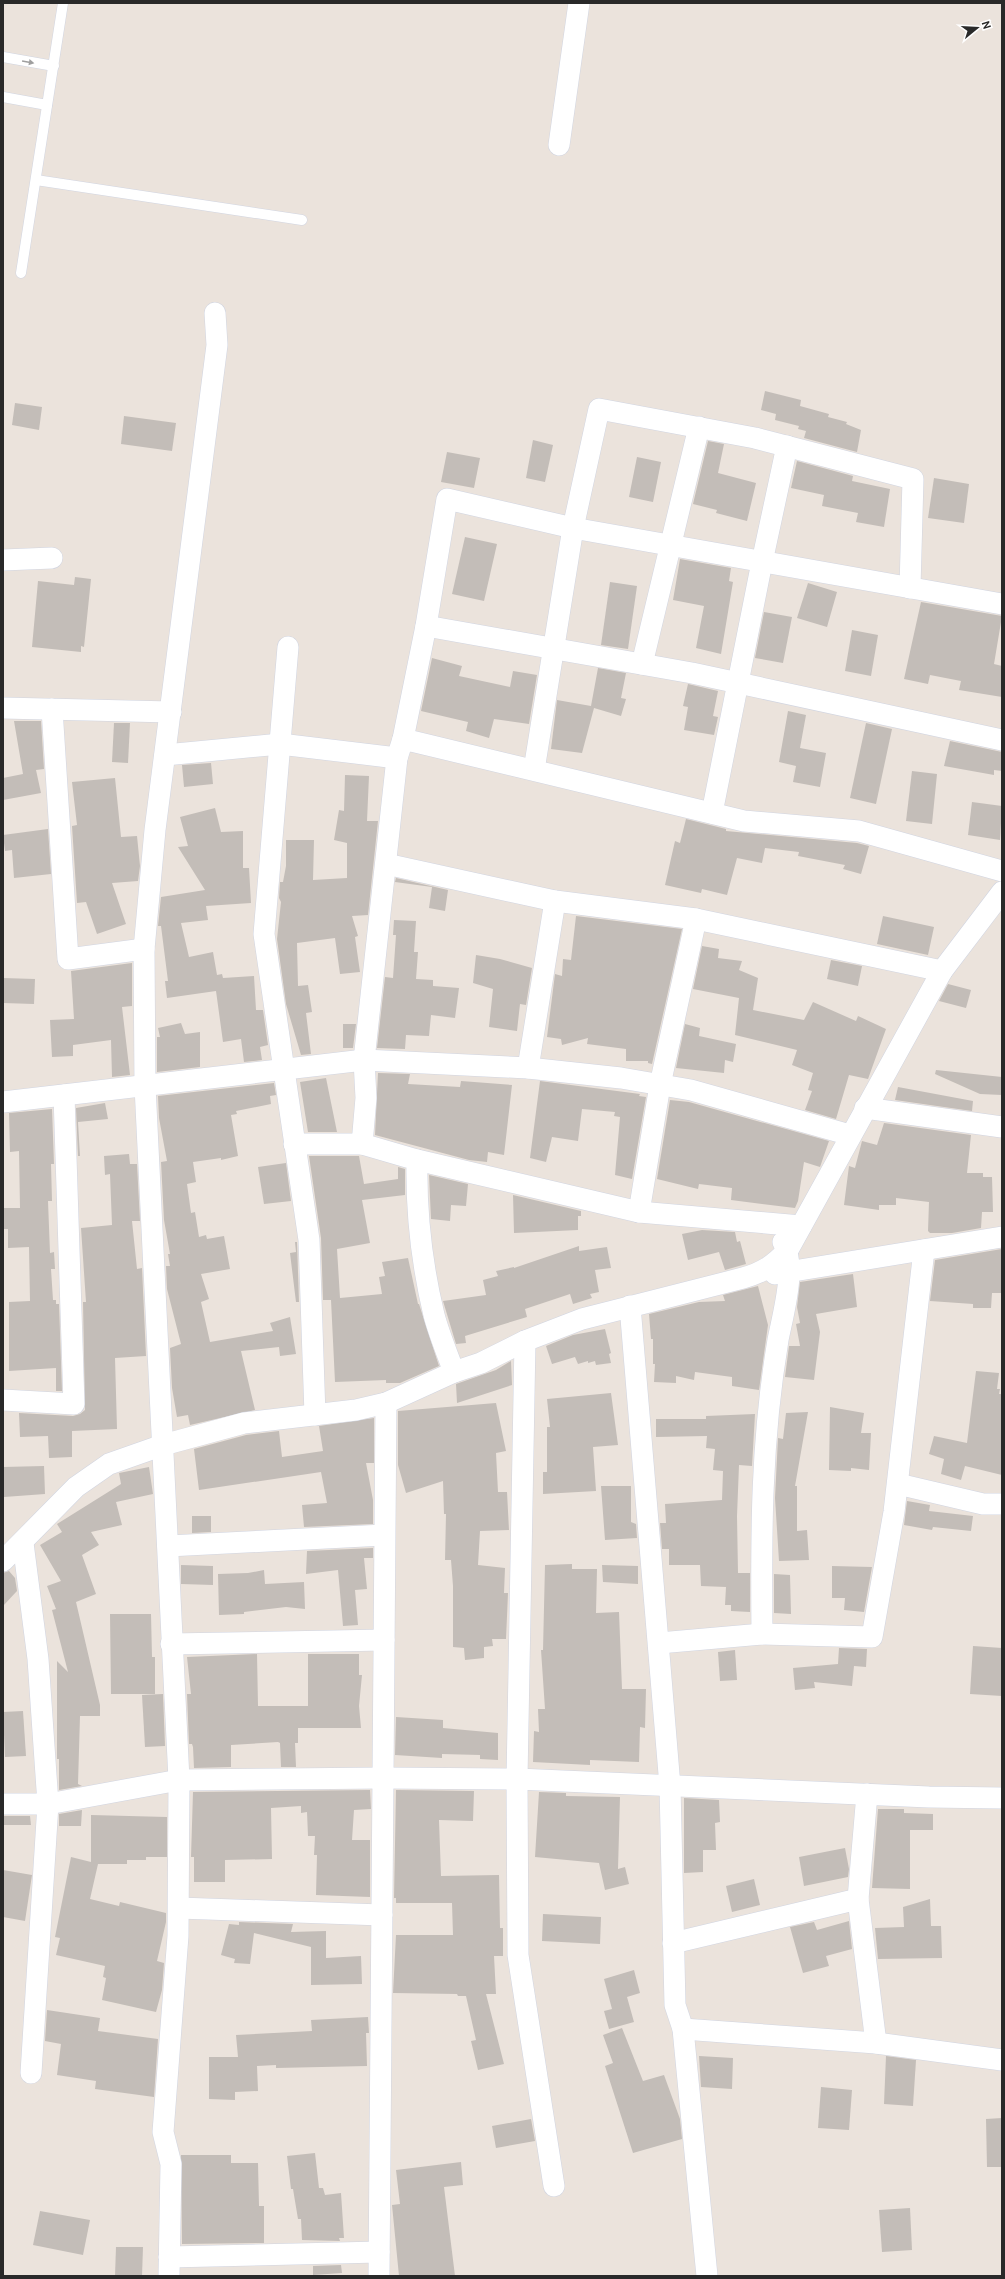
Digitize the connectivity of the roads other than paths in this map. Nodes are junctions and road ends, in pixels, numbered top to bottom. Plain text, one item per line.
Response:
1 (64, 3) edge
2 (579, 3) edge
3 (3, 57) edge
4 (54, 66) junction
5 (3, 97) edge
6 (47, 105) junction
7 (559, 145) dead end
8 (36, 180) junction
9 (302, 220) dead end
10 (21, 273) dead end
11 (215, 313) dead end
12 (699, 427) junction
13 (787, 446) junction
14 (573, 528) junction
15 (670, 545) junction
16 (52, 558) dead end
17 (3, 560) edge
18 (762, 562) junction
19 (910, 588) junction
20 (1002, 604) edge
21 (426, 626) junction
22 (288, 647) dead end
23 (554, 648) junction
24 (642, 664) junction
25 (737, 683) junction
26 (3, 708) edge
27 (52, 709) junction
28 (171, 712) junction
29 (1002, 740) edge
30 (280, 744) junction
31 (400, 748) junction
32 (165, 755) junction
33 (534, 770) junction
34 (712, 813) junction
35 (386, 864) junction
36 (1002, 872) edge
37 (1002, 892) edge
38 (555, 901) junction
39 (696, 919) junction
40 (144, 949) junction
41 (942, 971) junction
42 (364, 1060) junction
43 (528, 1068) junction
44 (284, 1069) junction
45 (660, 1085) junction
46 (145, 1086) junction
47 (64, 1095) junction
48 (3, 1102) edge
49 (865, 1108) junction
50 (1002, 1127) edge
51 (850, 1135) junction
52 (294, 1144) junction
53 (362, 1144) junction
54 (417, 1160) junction
55 (639, 1212) junction
56 (771, 1222) junction
57 (800, 1226) junction
58 (1002, 1237) edge
59 (788, 1250) junction
60 (924, 1250) junction
61 (789, 1272) junction
62 (743, 1278) junction
63 (630, 1306) junction
64 (525, 1341) junction
65 (454, 1372) junction
66 (3, 1400) edge
67 (386, 1403) junction
68 (315, 1415) junction
69 (163, 1445) junction
70 (898, 1484) junction
71 (1002, 1504) edge
72 (384, 1536) junction
73 (23, 1543) junction
74 (168, 1546) junction
75 (3, 1561) edge
76 (762, 1634) junction
77 (384, 1640) junction
78 (659, 1643) junction
79 (171, 1644) junction
80 (383, 1778) junction
81 (517, 1779) junction
82 (179, 1780) junction
83 (670, 1786) junction
84 (866, 1794) junction
85 (1002, 1798) edge
86 (3, 1804) edge
87 (48, 1804) junction
88 (858, 1899) junction
89 (179, 1908) junction
90 (382, 1915) junction
91 (673, 1943) junction
92 (683, 2029) junction
93 (876, 2043) junction
94 (1002, 2060) edge
95 (31, 2073) dead end
96 (554, 2186) dead end
97 (379, 2252) junction
98 (169, 2267) edge
99 (379, 2276) edge
100 (707, 2276) edge

1 - 4 lane
2 - 7 street
3 -> 4 lane
4 - 6 lane
5 - 6 lane
6 - 8 lane
8 - 9 lane
8 - 10 lane
11 - 28 street
12 - 13 street
12 - 14 street
12 - 15 street
13 - 18 street
13 - 19 street
14 - 15 street
14 - 21 street
14 - 23 street
15 - 18 street
15 - 24 street
16 - 17 street
18 - 19 street
18 - 25 street
19 - 20 street
21 - 23 street
21 - 31 street
22 - 30 street
23 - 24 street
23 - 33 street
24 - 25 street
25 - 29 street
25 - 34 street
26 - 27 street
27 - 28 street
27 - 40 street
28 - 32 street
30 - 31 street
30 - 32 street
30 - 44 street
31 - 33 street
31 - 35 street
32 - 40 street
33 - 34 street
34 - 36 street
35 - 38 street
35 - 42 street
37 - 41 street
38 - 39 street
38 - 43 street
39 - 41 street
39 - 45 street
40 - 46 street
41 - 49 street
42 - 43 street
42 - 44 street
42 - 53 street
43 - 45 street
44 - 46 street
44 - 52 street
45 - 51 street
45 - 55 street
46 - 47 street
46 - 69 street
47 - 48 street
47 - 66 street
49 - 50 street
49 - 51 street
51 - 57 street
52 - 53 street
52 - 68 street
53 - 54 street
54 - 55 street
54 - 65 street
55 - 56 street
56 - 57 street
56 - 59 street
57 - 59 street
58 - 60 street
59 - 61 street
59 - 62 street
60 - 61 street
60 - 70 street
61 - 62 street
61 - 76 street
62 - 63 street
63 - 64 street
63 - 78 street
64 - 65 street
64 - 81 street
65 - 67 street
67 - 68 street
67 - 72 street
68 - 69 street
69 - 73 street
69 - 74 street
70 - 71 street
70 - 76 street
72 - 74 street
72 - 77 street
73 - 75 street
73 - 87 street
74 - 79 street
76 - 78 street
77 - 79 street
77 - 80 street
78 - 83 street
79 - 82 street
80 - 81 street
80 - 82 street
80 - 90 street
81 - 83 street
81 - 96 street
82 - 87 street
82 - 89 street
83 - 84 street
83 - 91 street
84 - 85 street
84 - 88 street
86 - 87 street
87 - 95 street
88 - 91 street
88 - 93 street
89 - 90 street
89 - 98 street
90 - 97 street
91 - 92 street
92 - 93 street
92 - 100 street
93 - 94 street
97 - 98 street
97 - 99 street

